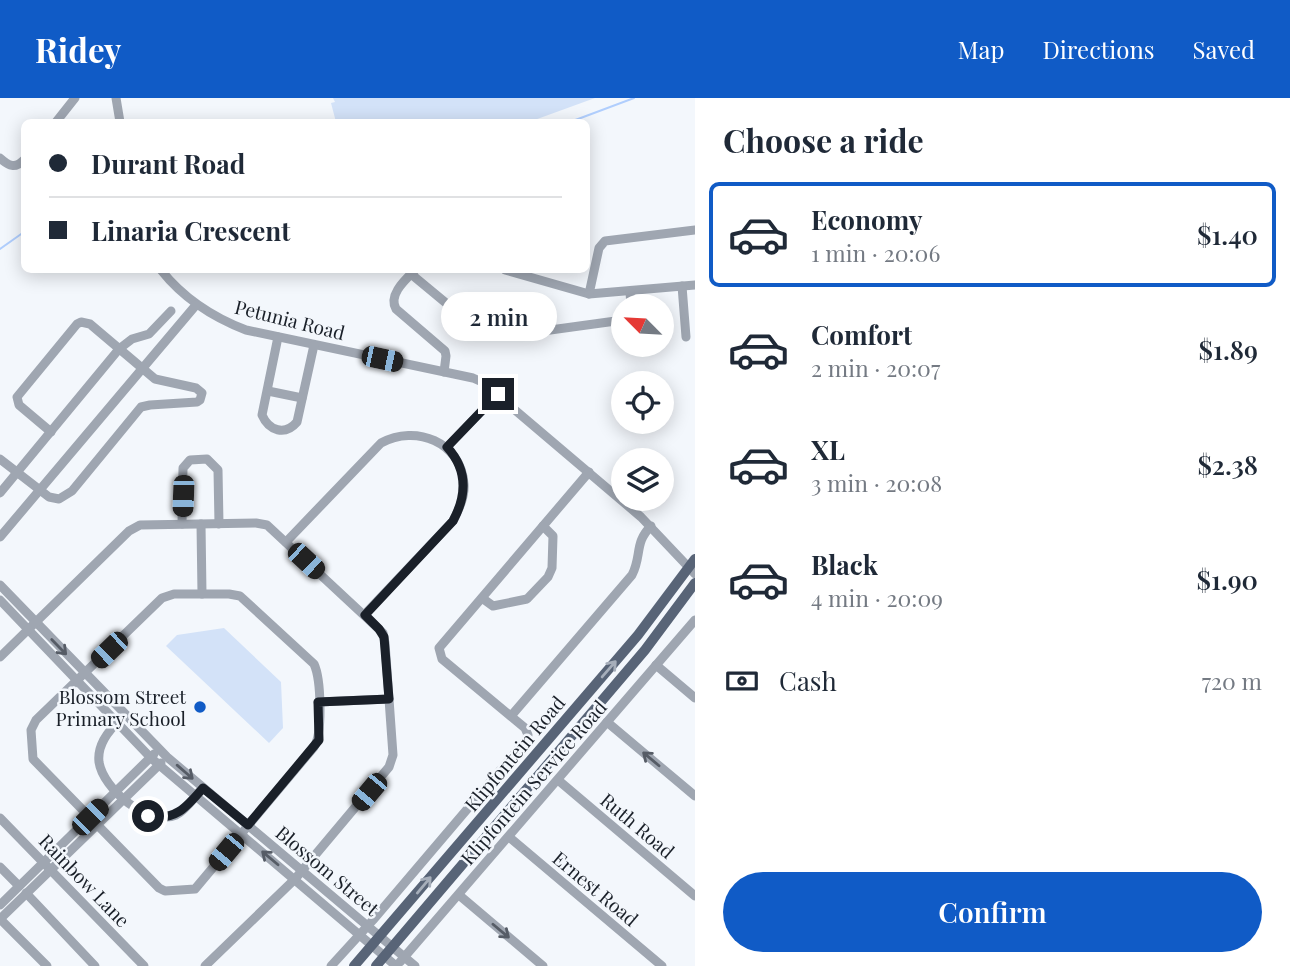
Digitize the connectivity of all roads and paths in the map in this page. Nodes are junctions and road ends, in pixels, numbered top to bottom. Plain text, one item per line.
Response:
1 (75, 98) edge
2 (116, 98) edge
3 (58, 119) edge
4 (120, 119) edge
5 (21, 163) edge
6 (2, 164) edge
7 (695, 230) edge
8 (164, 273) edge
9 (412, 273) edge
10 (414, 273) edge
11 (516, 273) edge
12 (695, 285) edge
13 (682, 286) junction
14 (630, 292) joint
15 (589, 294) junction
16 (196, 305) junction
17 (171, 311) dead end
18 (611, 322) edge
19 (278, 337) junction
20 (686, 337) dead end
21 (314, 345) junction
22 (119, 349) junction
23 (142, 369) junction
24 (444, 372) junction
25 (268, 391) junction
26 (498, 394) junction
27 (302, 398) junction
28 (51, 432) junction
29 (447, 447) junction
30 (0, 458) edge
31 (17, 472) junction
32 (589, 472) junction
33 (39, 490) junction
34 (0, 493) edge
35 (182, 524) junction
36 (201, 524) junction
37 (219, 524) junction
38 (543, 526) junction
39 (651, 526) junction
40 (0, 537) edge
41 (286, 542) junction
42 (693, 567) edge
43 (695, 583) edge
44 (0, 585) edge
45 (202, 594) junction
46 (482, 598) junction
47 (0, 600) edge
48 (365, 615) junction
49 (695, 620) edge
50 (32, 626) junction
51 (0, 657) edge
52 (656, 665) junction
53 (84, 674) junction
54 (77, 681) junction
55 (695, 698) edge
56 (389, 699) junction
57 (318, 702) junction
58 (125, 715) junction
59 (511, 716) junction
60 (607, 722) junction
61 (116, 723) junction
62 (159, 749) junction
63 (167, 757) junction
64 (151, 758) junction
65 (159, 765) junction
66 (558, 780) junction
67 (203, 788) junction
68 (120, 794) junction
69 (195, 796) junction
70 (695, 796) edge
71 (0, 818) edge
72 (94, 821) junction
73 (248, 825) junction
74 (241, 834) junction
75 (509, 837) junction
76 (47, 866) junction
77 (0, 867) edge
78 (303, 871) junction
79 (295, 879) junction
80 (23, 890) junction
81 (459, 895) junction
82 (695, 896) edge
83 (0, 905) edge
84 (0, 919) edge
85 (367, 926) junction
86 (360, 934) junction
87 (376, 941) junction
88 (388, 952) junction
89 (404, 957) junction
90 (47, 966) edge
91 (96, 966) edge
92 (144, 966) edge
93 (205, 966) edge
94 (331, 966) edge
95 (354, 966) edge
96 (376, 966) edge
97 (396, 966) edge
98 (415, 966) edge
99 (543, 966) edge
100 (662, 966) edge

1 - 3 street
2 - 4 street
5 - 6 street
7 - 15 street
8 - 16 street, Petunia Road
9 - 24 street
10 - 18 street
11 - 15 street
12 - 13 street
13 - 14 street
13 - 20 street
14 - 15 street
16 - 19 street, Petunia Road
16 - 23 street
17 - 22 street
19 - 21 street, Petunia Road
19 - 25 street
21 - 24 street, Petunia Road
21 - 27 street
22 - 23 street
22 - 28 street
22 - 28 street
23 - 33 street
23 - 33 street
24 - 26 street, Petunia Road
25 - 27 street
25 - 27 street
26 - 29 street
26 - 32 street, Petunia Road
28 - 31 street
29 - 41 street
29 - 48 street
30 - 31 street
31 - 33 street
31 - 34 street
32 - 38 street
32 - 39 street, Petunia Road
33 - 40 street
35 - 36 street
35 - 37 street
35 - 50 street
36 - 37 street
36 - 45 street
37 - 41 street
38 - 46 street
38 - 46 street
39 - 42 street, Petunia Road
39 - 59 street
41 - 48 street
87 -> 42 main road, Klipfontein Road
43 - 88 main road, Klipfontein Road
44 - 50 street, Blossom Street
45 - 53 street
45 - 57 street
46 - 59 street
47 - 50 street, Blossom Street
48 - 56 street
49 - 52 street, Klipfontein Service Road
50 - 51 street
50 -> 53 street, Blossom Street
50 - 54 street, Blossom Street
52 - 55 street
52 - 60 street, Klipfontein Service Road
53 - 54 street
53 - 58 street, Blossom Street
54 - 61 street, Blossom Street
54 - 72 street
56 - 57 street
56 - 78 street
57 - 73 street
58 - 61 street
58 - 62 street, Blossom Street
59 - 85 street
60 - 66 street, Klipfontein Service Road
70 -> 60 street
61 - 64 street, Blossom Street
61 - 68 street
62 - 63 street, Blossom Street
62 - 64 street
63 - 65 street
63 -> 67 street, Blossom Street
64 - 65 street, Blossom Street
64 - 68 street
65 - 68 street
65 - 69 street, Blossom Street
66 - 75 street, Klipfontein Service Road
66 - 82 street, Ruth Road
67 - 69 street
67 - 73 street, Blossom Street
68 - 69 street
68 - 72 street
69 - 74 street, Blossom Street
71 - 76 street, Rainbow Lane
72 - 74 street
72 - 76 street
73 - 74 street
73 - 78 street, Blossom Street
79 -> 74 street, Blossom Street
75 - 81 street, Klipfontein Service Road
75 - 100 street, Ernest Road
76 - 80 street
76 - 92 street, Rainbow Lane
77 - 80 street
78 - 79 street
78 - 85 street, Blossom Street
79 - 86 street, Blossom Street
79 - 93 street
80 - 83 street
80 - 84 street
80 - 91 street
81 - 89 street, Klipfontein Service Road
81 -> 99 street
84 - 90 street
85 - 86 street
85 - 87 street, Blossom Street
86 - 87 street, Blossom Street
86 - 94 street
87 - 88 street, Blossom Street
87 - 95 main road, Klipfontein Road
88 - 89 street
88 - 96 main road, Klipfontein Road
88 - 97 street
89 - 97 street, Klipfontein Service Road
89 - 98 street

